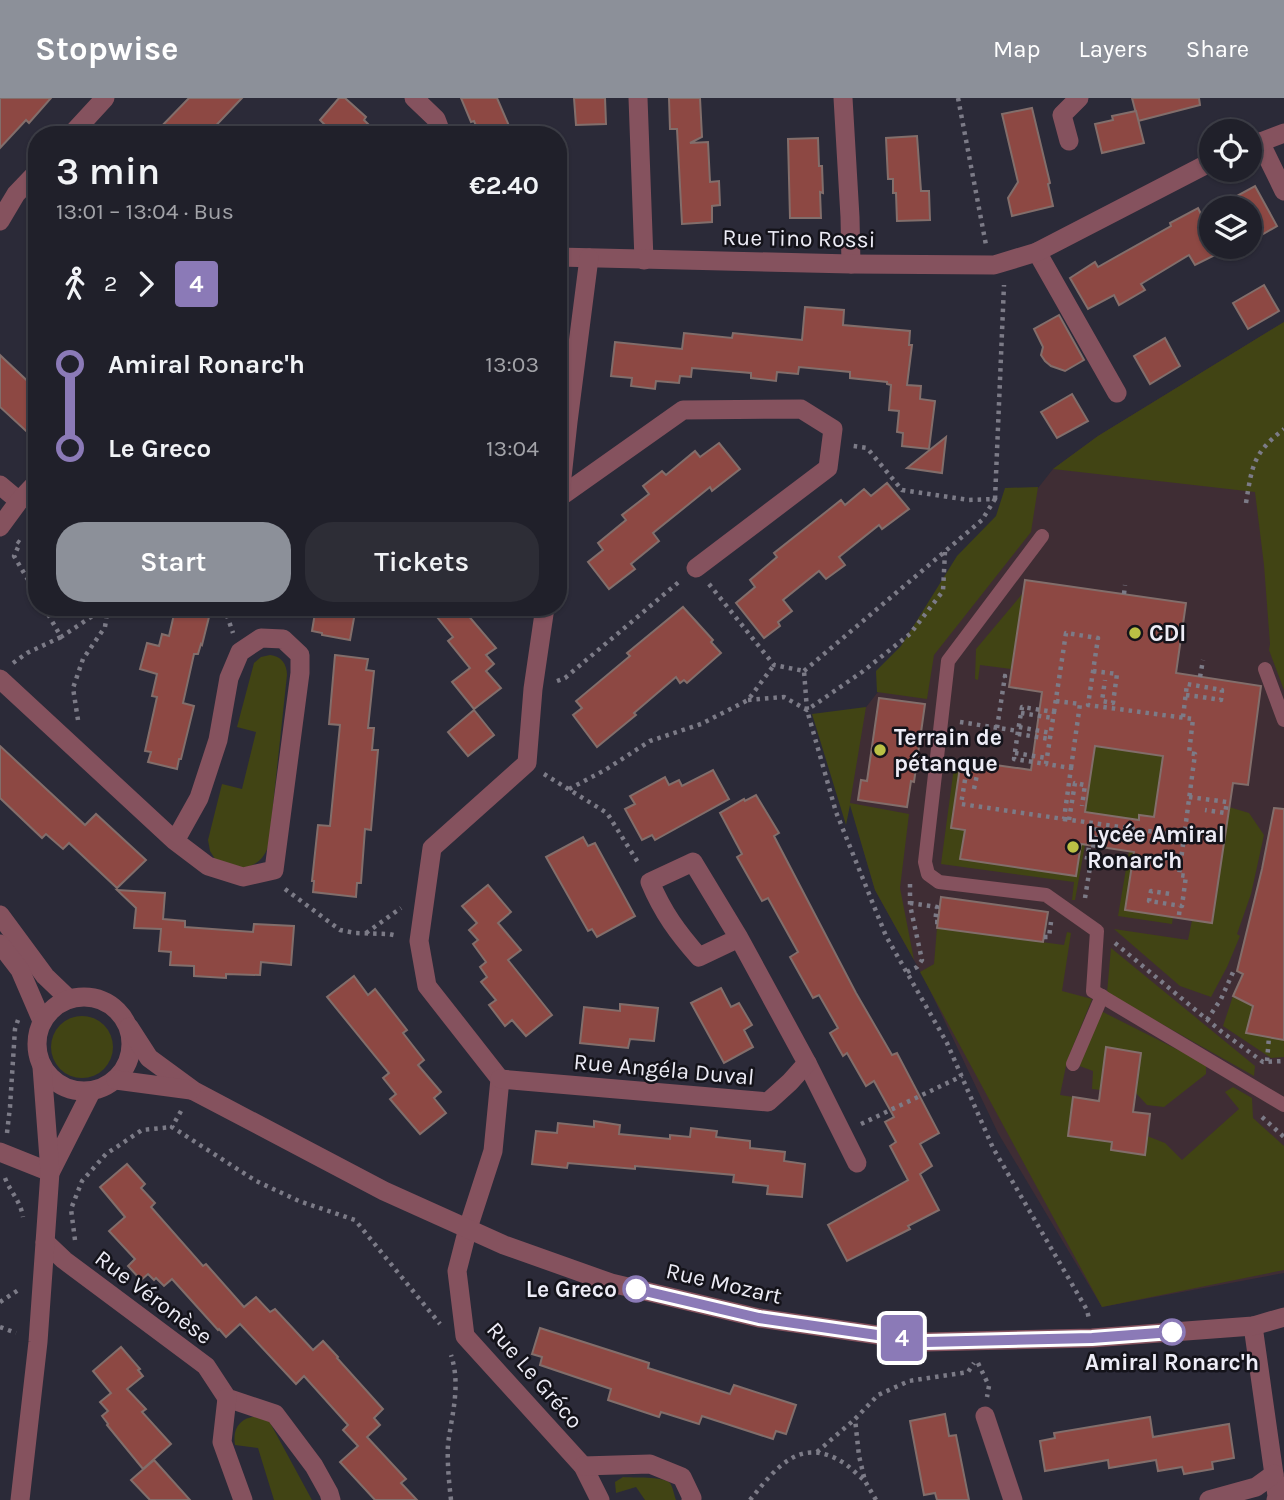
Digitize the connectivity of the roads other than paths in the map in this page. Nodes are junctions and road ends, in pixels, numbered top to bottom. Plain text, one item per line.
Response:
1 (105, 98) edge
2 (414, 98) edge
3 (638, 98) edge
4 (843, 98) edge
5 (1079, 98) edge
6 (79, 126) edge
7 (439, 126) edge
8 (1284, 133) edge
9 (1069, 141) dead end
10 (1262, 141) edge
11 (1262, 155) edge
12 (1199, 168) edge
13 (28, 181) edge
14 (1284, 191) edge
15 (0, 221) edge
16 (1037, 252) junction
17 (567, 257) edge
18 (589, 258) junction
19 (644, 260) junction
20 (851, 264) junction
21 (1117, 393) dead end
22 (567, 431) edge
23 (0, 485) edge
24 (567, 488) edge
25 (28, 492) edge
26 (19, 501) junction
27 (0, 527) edge
28 (1042, 536) dead end
29 (696, 568) road end
30 (540, 616) edge
31 (1265, 669) dead end
32 (5, 672) edge
33 (1284, 720) edge
34 (174, 841) junction
35 (0, 915) edge
36 (739, 938) junction
37 (0, 944) edge
38 (1102, 996) junction
39 (69, 999) junction
40 (42, 1021) junction
41 (128, 1027) junction
42 (807, 1063) junction
43 (1073, 1064) dead end
44 (42, 1068) junction
45 (500, 1079) junction
46 (116, 1080) junction
47 (194, 1091) junction
48 (91, 1092) junction
49 (1284, 1105) edge
50 (4, 1143) edge
51 (857, 1163) dead end
52 (50, 1172) junction
53 (468, 1228) junction
54 (45, 1242) junction
55 (1284, 1317) edge
56 (1253, 1326) junction
57 (227, 1398) junction
58 (985, 1416) road end
59 (583, 1466) junction
60 (1274, 1474) junction
61 (20, 1500) edge
62 (243, 1500) edge
63 (331, 1500) edge
64 (600, 1500) edge
65 (691, 1500) edge
66 (1013, 1500) edge
67 (1209, 1500) edge
68 (1276, 1500) edge

1 - 6 street
2 - 7 street
3 - 19 street
4 - 20 street
5 - 9 street
8 - 10 street
11 - 14 street
12 - 16 street, Rue Tino Rossi
13 - 15 street
16 - 20 street, Rue Tino Rossi
16 - 21 street
17 - 18 street, Rue Tino Rossi
18 - 19 street, Rue Tino Rossi
18 - 22 street
19 - 20 street, Rue Tino Rossi
23 - 26 street
24 - 29 street
25 - 26 street
26 - 27 street
28 - 38 lane
30 - 45 street
31 - 33 lane
32 - 34 street
34 - 34 street
35 - 39 street
36 - 36 street
36 - 42 street
37 - 40 street
38 - 43 lane
38 - 49 lane
39 - 40 street
39 - 41 street
40 - 44 street
41 - 46 street
41 - 47 street, Rue Mozart
42 - 45 street, Rue Angéla Duval
42 - 51 street
44 - 48 street
44 - 52 street
45 - 53 street, Rue Le Gréco
46 - 47 street, Rue Mozart
46 - 48 street
47 - 53 street, Rue Mozart
48 - 52 street
50 - 52 street
52 - 54 street
53 - 56 street, Rue Mozart
53 - 59 street, Rue Le Gréco
54 - 57 street, Rue Véronèse
54 - 61 street
55 - 56 street, Rue Mozart
56 - 60 street
57 - 62 street
57 - 63 street
58 - 66 street
59 - 64 street, Rue Le Gréco
59 - 65 street
60 - 67 street
60 - 68 street

